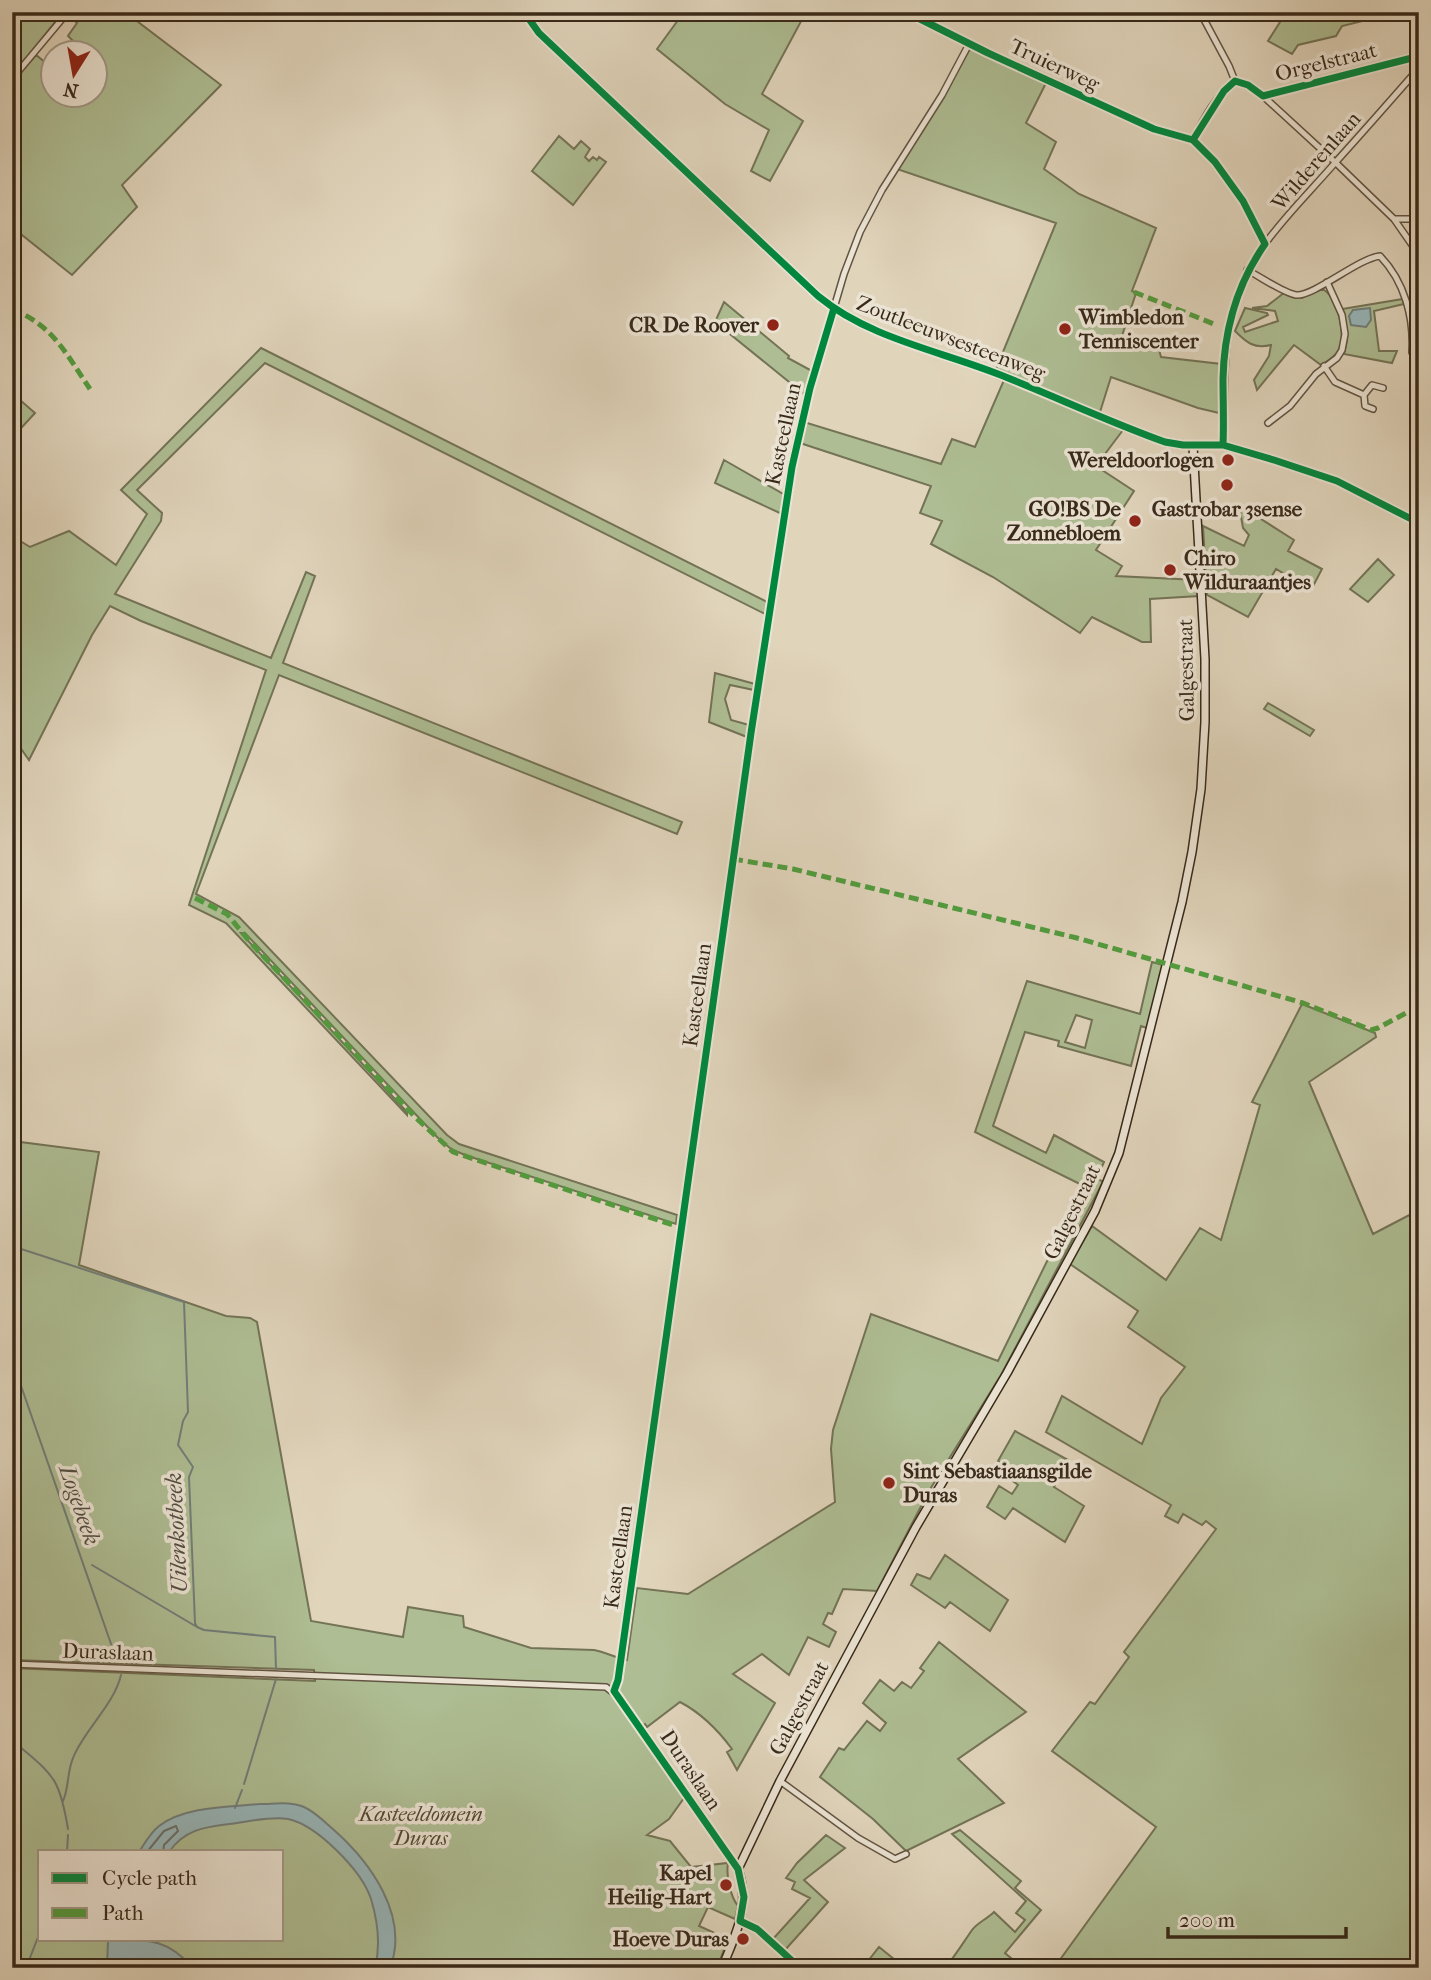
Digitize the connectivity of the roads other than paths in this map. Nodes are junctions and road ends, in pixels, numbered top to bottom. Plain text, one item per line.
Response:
1 (68, 12) edge
2 (524, 12) edge
3 (906, 12) edge
4 (1200, 12) edge
5 (969, 44) junction
6 (1419, 59) edge
7 (1419, 68) edge
8 (12, 79) edge
9 (1235, 81) junction
10 (1263, 96) junction
11 (1193, 140) junction
12 (1336, 163) junction
13 (1394, 219) junction
14 (1419, 219) edge
15 (1265, 244) junction
16 (1419, 255) edge
17 (1247, 270) junction
18 (1327, 282) junction
19 (834, 309) junction
20 (1412, 352) dead end
21 (1324, 366) junction
22 (1383, 388) dead end
23 (1364, 395) junction
24 (1373, 409) dead end
25 (1268, 423) dead end
26 (1223, 445) junction
27 (1193, 446) junction
28 (1419, 523) edge
29 (12, 1664) edge
30 (614, 1691) junction
31 (779, 1781) junction
32 (906, 1854) dead end
33 (738, 1869) junction
34 (740, 1921) junction
35 (722, 1968) edge
36 (800, 1968) edge

1 - 8 street
2 - 19 street, Zoutleeuwsesteenweg
3 - 5 street, Truierweg
4 - 9 street
5 - 11 street, Truierweg
5 - 19 street, Kasteellaan
6 - 10 street, Orgelstraat
7 - 12 street, Wilderenlaan
9 - 10 street, Orgelstraat
9 - 11 street
10 - 12 street
11 - 15 street
12 - 13 street
12 - 15 street, Wilderenlaan
13 - 14 street
13 - 16 street
15 - 17 street, Wilderenlaan
17 - 18 street
17 - 26 street, Wilderenlaan
18 - 20 street
18 - 21 street
19 - 27 street, Zoutleeuwsesteenweg
19 - 30 street, Kasteellaan
21 - 23 street
21 - 25 street
22 - 23 street
23 - 24 street
26 - 27 street, Zoutleeuwsesteenweg
26 - 28 street, Zoutleeuwsesteenweg
27 - 31 street, Galgestraat
29 - 30 street, Duraslaan
30 - 33 street, Duraslaan
31 - 32 street
31 - 33 street, Galgestraat
33 - 34 street
34 - 35 street
34 - 36 street

